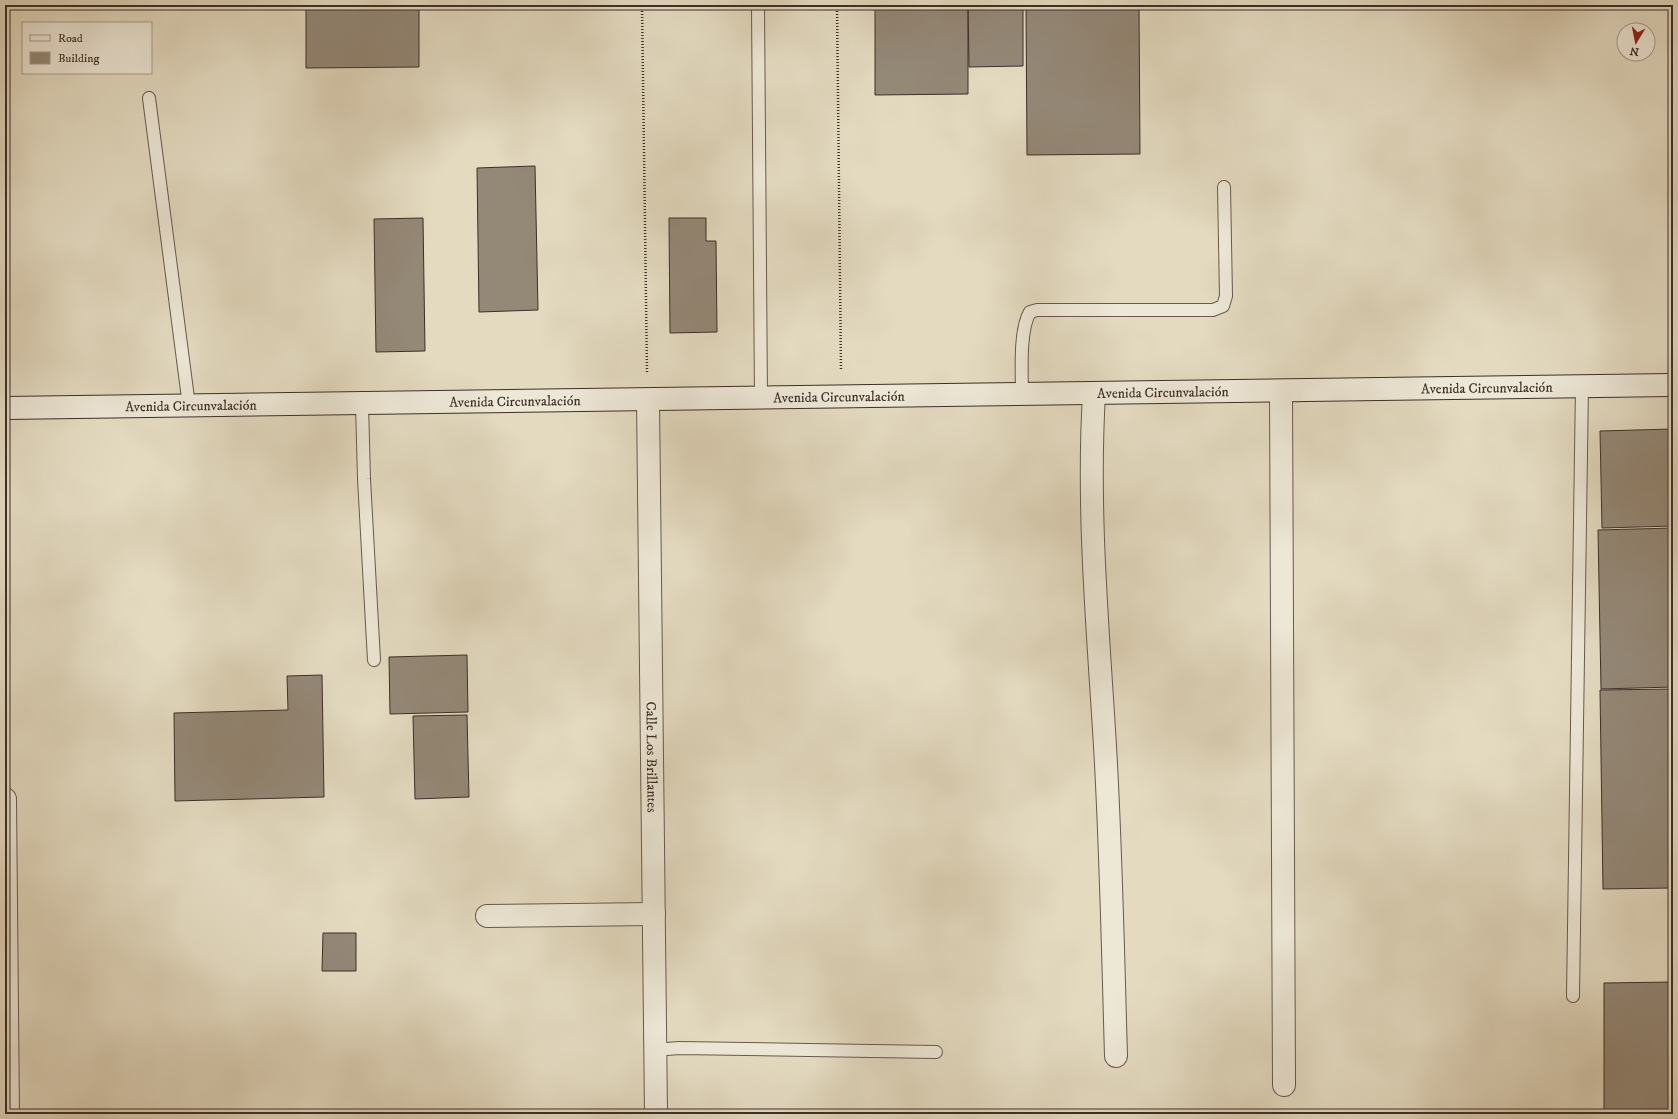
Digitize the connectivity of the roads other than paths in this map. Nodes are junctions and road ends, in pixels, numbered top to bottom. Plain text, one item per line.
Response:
1 (758, 5) edge
2 (149, 98) dead end
3 (1224, 187) dead end
4 (1673, 385) edge
5 (1582, 386) junction
6 (1281, 391) junction
7 (1094, 394) junction
8 (1022, 395) junction
9 (761, 399) junction
10 (648, 400) junction
11 (362, 404) junction
12 (189, 406) junction
13 (5, 408) edge
14 (374, 660) dead end
15 (5, 799) edge
16 (654, 914) junction
17 (487, 916) dead end
18 (1573, 996) dead end
19 (655, 1050) junction
20 (936, 1052) dead end
21 (1116, 1056) dead end
22 (1284, 1084) dead end
23 (8, 1114) edge
24 (656, 1114) edge

1 - 9 lane
2 - 12 lane
3 - 8 lane
4 - 5 street, Avenida Circunvalación
5 - 6 street, Avenida Circunvalación
5 - 18 lane
6 - 7 street, Avenida Circunvalación
6 - 22 street
7 - 8 street, Avenida Circunvalación
7 - 21 street
8 - 9 street, Avenida Circunvalación
9 - 10 street, Avenida Circunvalación
10 - 11 street, Avenida Circunvalación
10 - 16 street, Calle Los Brillantes
11 - 12 street, Avenida Circunvalación
11 - 14 lane
12 - 13 street, Avenida Circunvalación
15 - 23 street
16 - 17 street
16 - 19 street, Calle Los Brillantes
19 - 20 lane
19 - 24 street, Calle Los Brillantes

